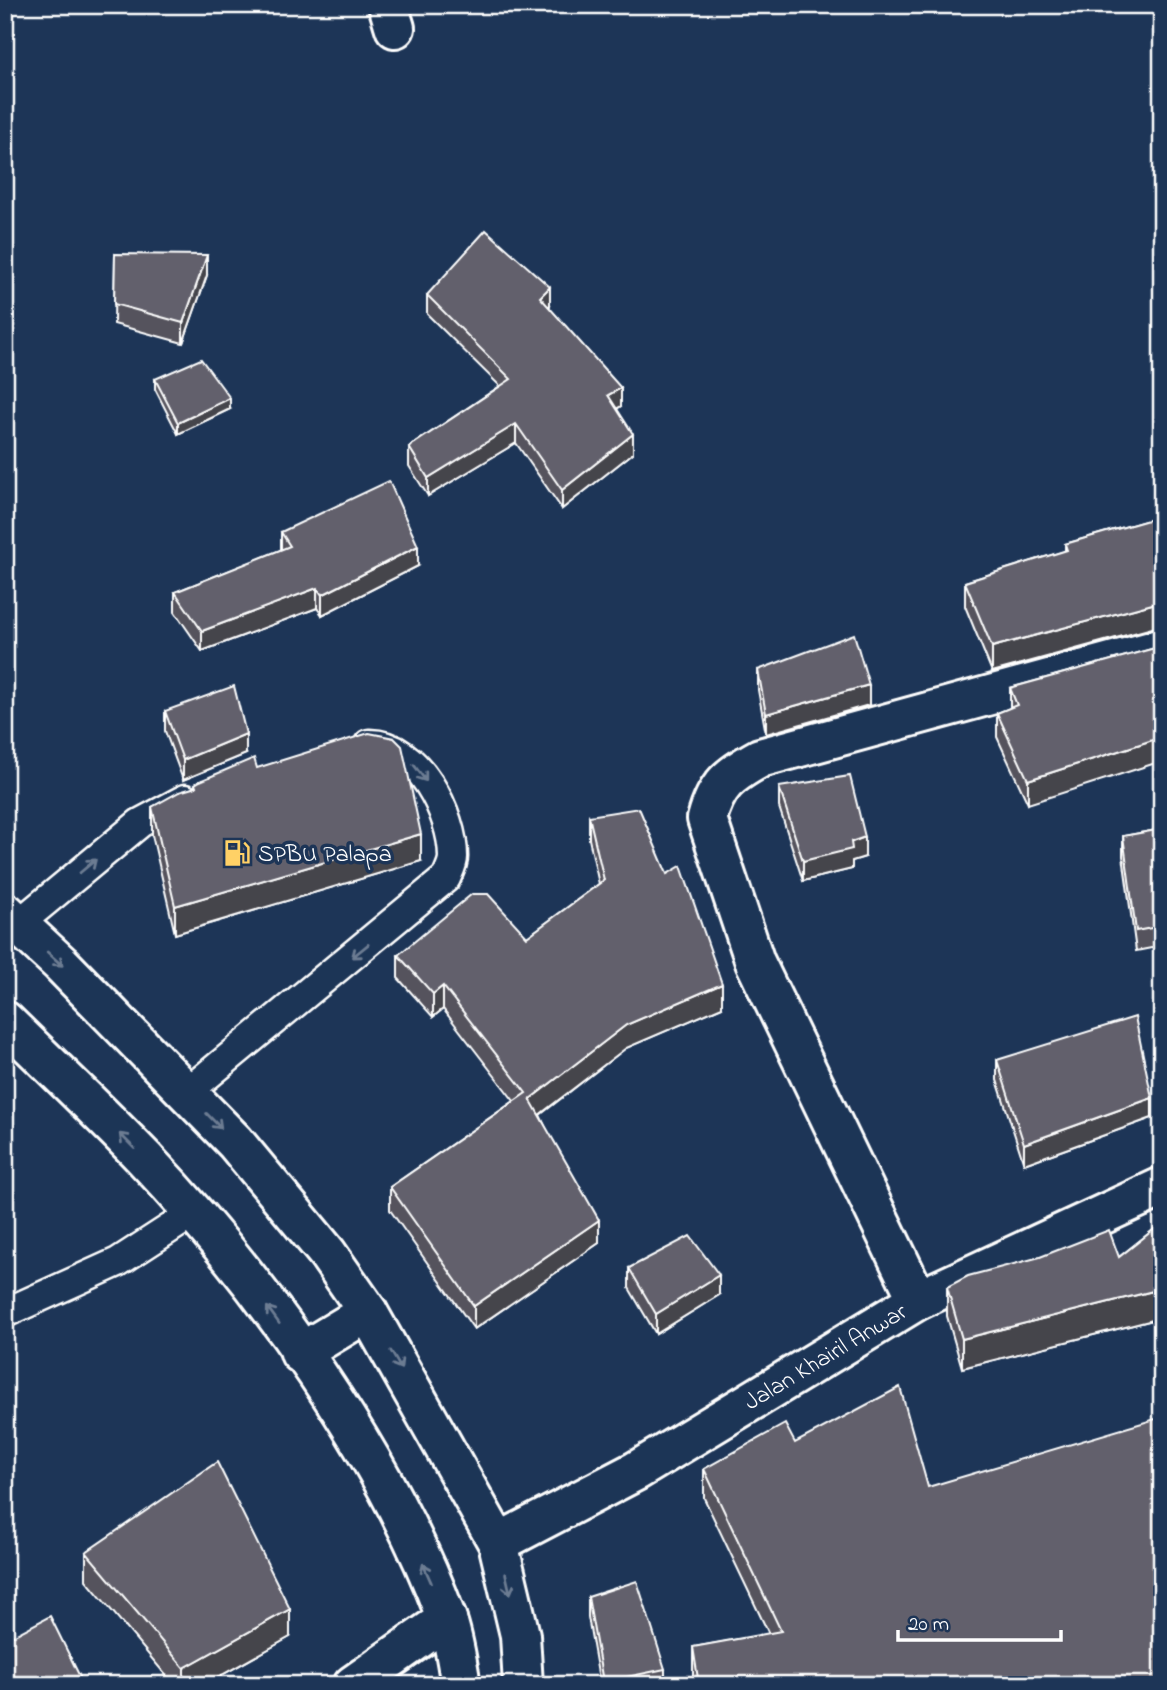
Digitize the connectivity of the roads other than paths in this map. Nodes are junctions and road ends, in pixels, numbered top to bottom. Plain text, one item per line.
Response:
1 (1162, 648) edge
2 (337, 746) edge
3 (204, 788) edge
4 (11, 919) edge
5 (5, 1021) edge
6 (187, 1093) junction
7 (1162, 1187) edge
8 (191, 1213) junction
9 (918, 1300) junction
10 (368, 1312) junction
11 (5, 1313) edge
12 (300, 1353) junction
13 (498, 1543) junction
14 (447, 1619) junction
15 (353, 1685) edge
16 (461, 1685) edge
17 (523, 1685) edge

1 - 9 street
2 -> 6 lane
4 -> 3 lane
4 -> 6 street
8 -> 5 street
6 -> 10 street
7 - 9 street, Jalan Khairil Anwar
8 - 11 lane
12 -> 8 street
9 - 13 street, Jalan Khairil Anwar
10 - 12 street
10 -> 13 street
14 -> 12 street
13 -> 17 street
14 - 15 street
14 - 16 street

